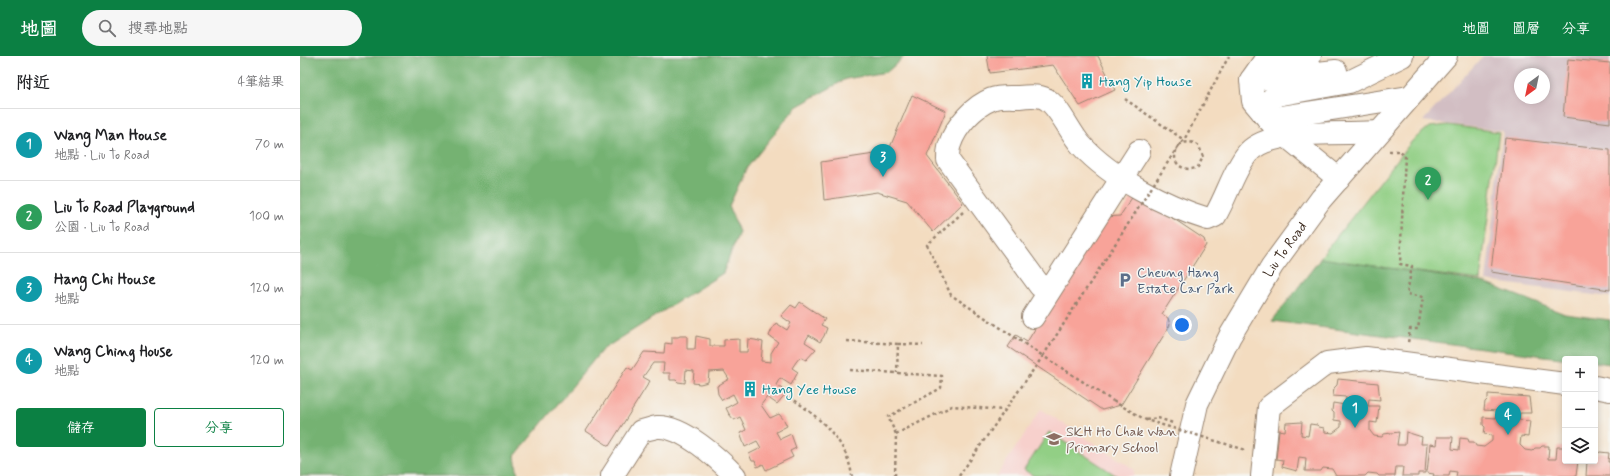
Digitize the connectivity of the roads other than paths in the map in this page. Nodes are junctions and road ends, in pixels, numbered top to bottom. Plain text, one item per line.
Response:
1 (1310, 56) edge
2 (1446, 56) edge
3 (1396, 59) edge
4 (1251, 80) junction
5 (1410, 97) junction
6 (1266, 116) junction
7 (1285, 135) junction
8 (1385, 138) junction
9 (1139, 151) dead end
10 (1121, 179) junction
11 (1339, 179) junction
12 (1049, 292) junction
13 (1033, 317) dead end
14 (1562, 384) edge
15 (1598, 388) edge
16 (1610, 390) edge
17 (612, 476) edge
18 (735, 476) edge
19 (1181, 476) edge
20 (1262, 476) edge

1 - 4 street
2 - 5 street, Liu To Road
3 - 4 street
3 - 6 street
4 - 6 street
5 - 6 street
5 - 8 street, Liu To Road
6 - 7 street
7 - 8 street
7 - 10 street
7 - 11 street
8 - 11 street, Liu To Road
9 - 10 street
10 - 12 street
10 - 12 street
11 - 19 street, Liu To Road
12 - 13 street
14 - 20 street
15 - 16 street
17 - 18 street

